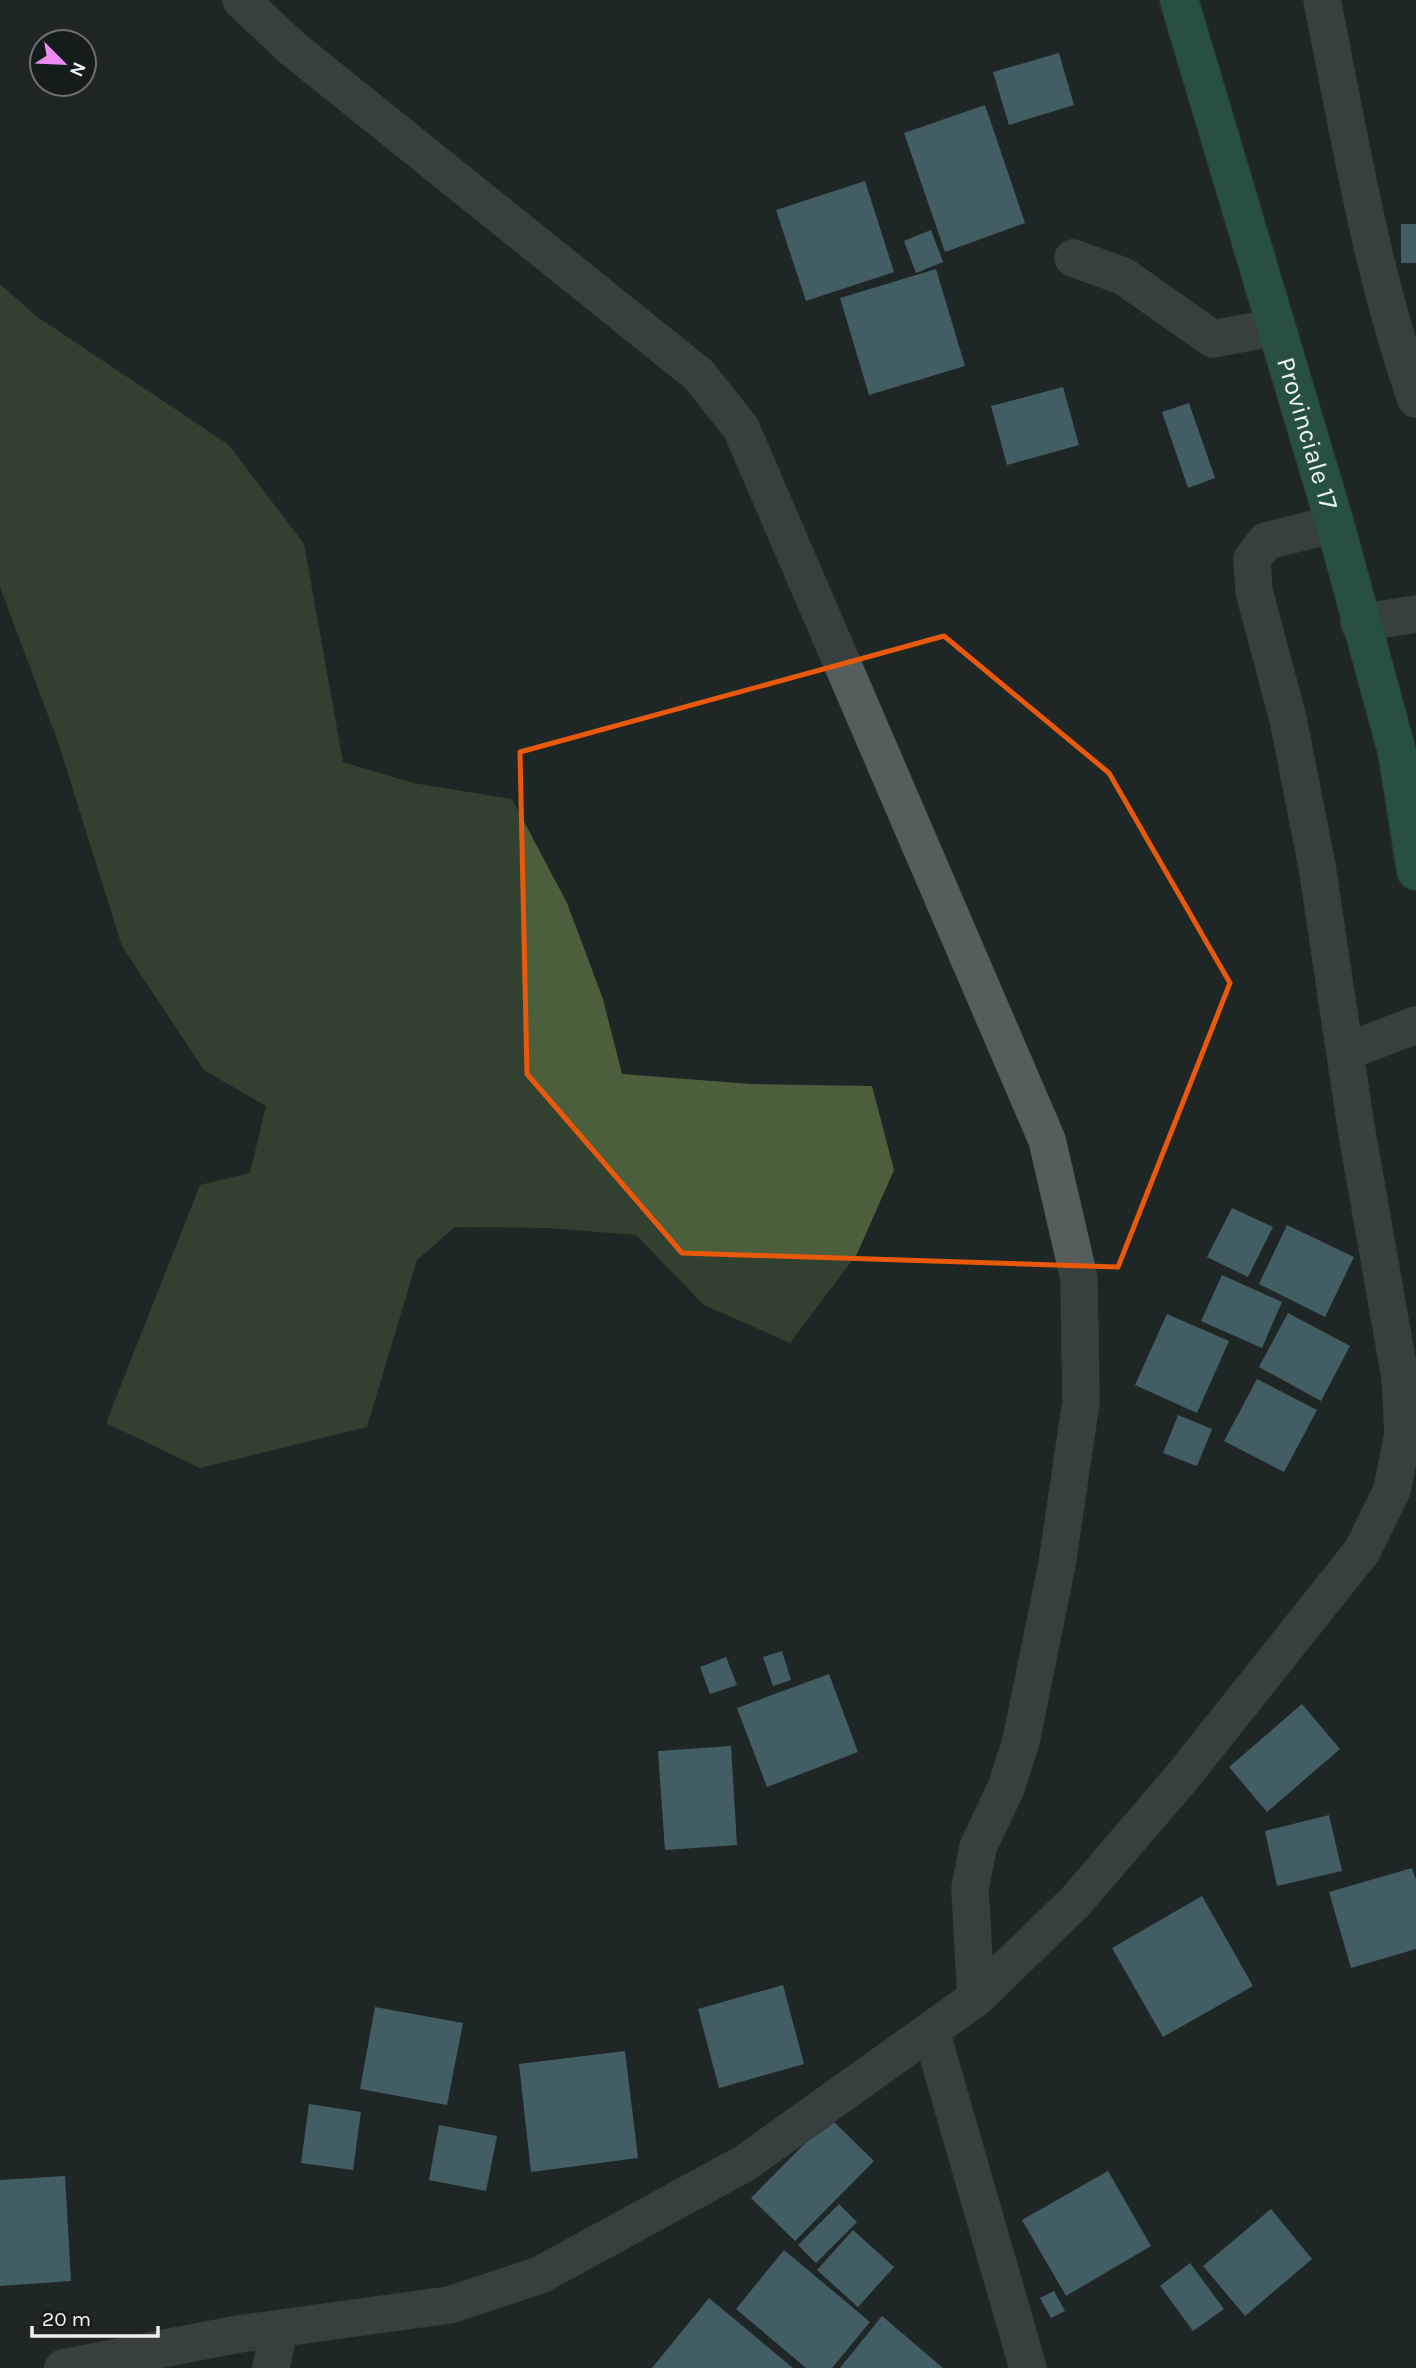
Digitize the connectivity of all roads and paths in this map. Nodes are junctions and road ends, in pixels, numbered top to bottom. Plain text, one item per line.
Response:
1 (241, 0) edge
2 (1179, 0) edge
3 (1322, 0) edge
4 (1073, 258) dead end
5 (1276, 327) junction
6 (1416, 399) edge
7 (1335, 524) junction
8 (1416, 614) edge
9 (1359, 623) junction
10 (1416, 871) edge
11 (1416, 1025) edge
12 (1345, 1052) junction
13 (976, 1998) junction
14 (931, 2031) junction
15 (279, 2329) junction
16 (63, 2368) edge
17 (271, 2368) edge
18 (1028, 2368) edge

1 - 13 street
2 - 5 main road, Provinciale 17
3 - 6 street
4 - 5 street
5 - 7 main road, Provinciale 17
7 - 9 main road, Provinciale 17
7 - 12 street
8 - 9 street
9 - 10 main road, Provinciale 17
11 - 12 street
12 - 13 street
13 - 14 street
14 - 15 street
14 - 18 street
15 - 16 street
15 - 17 street

